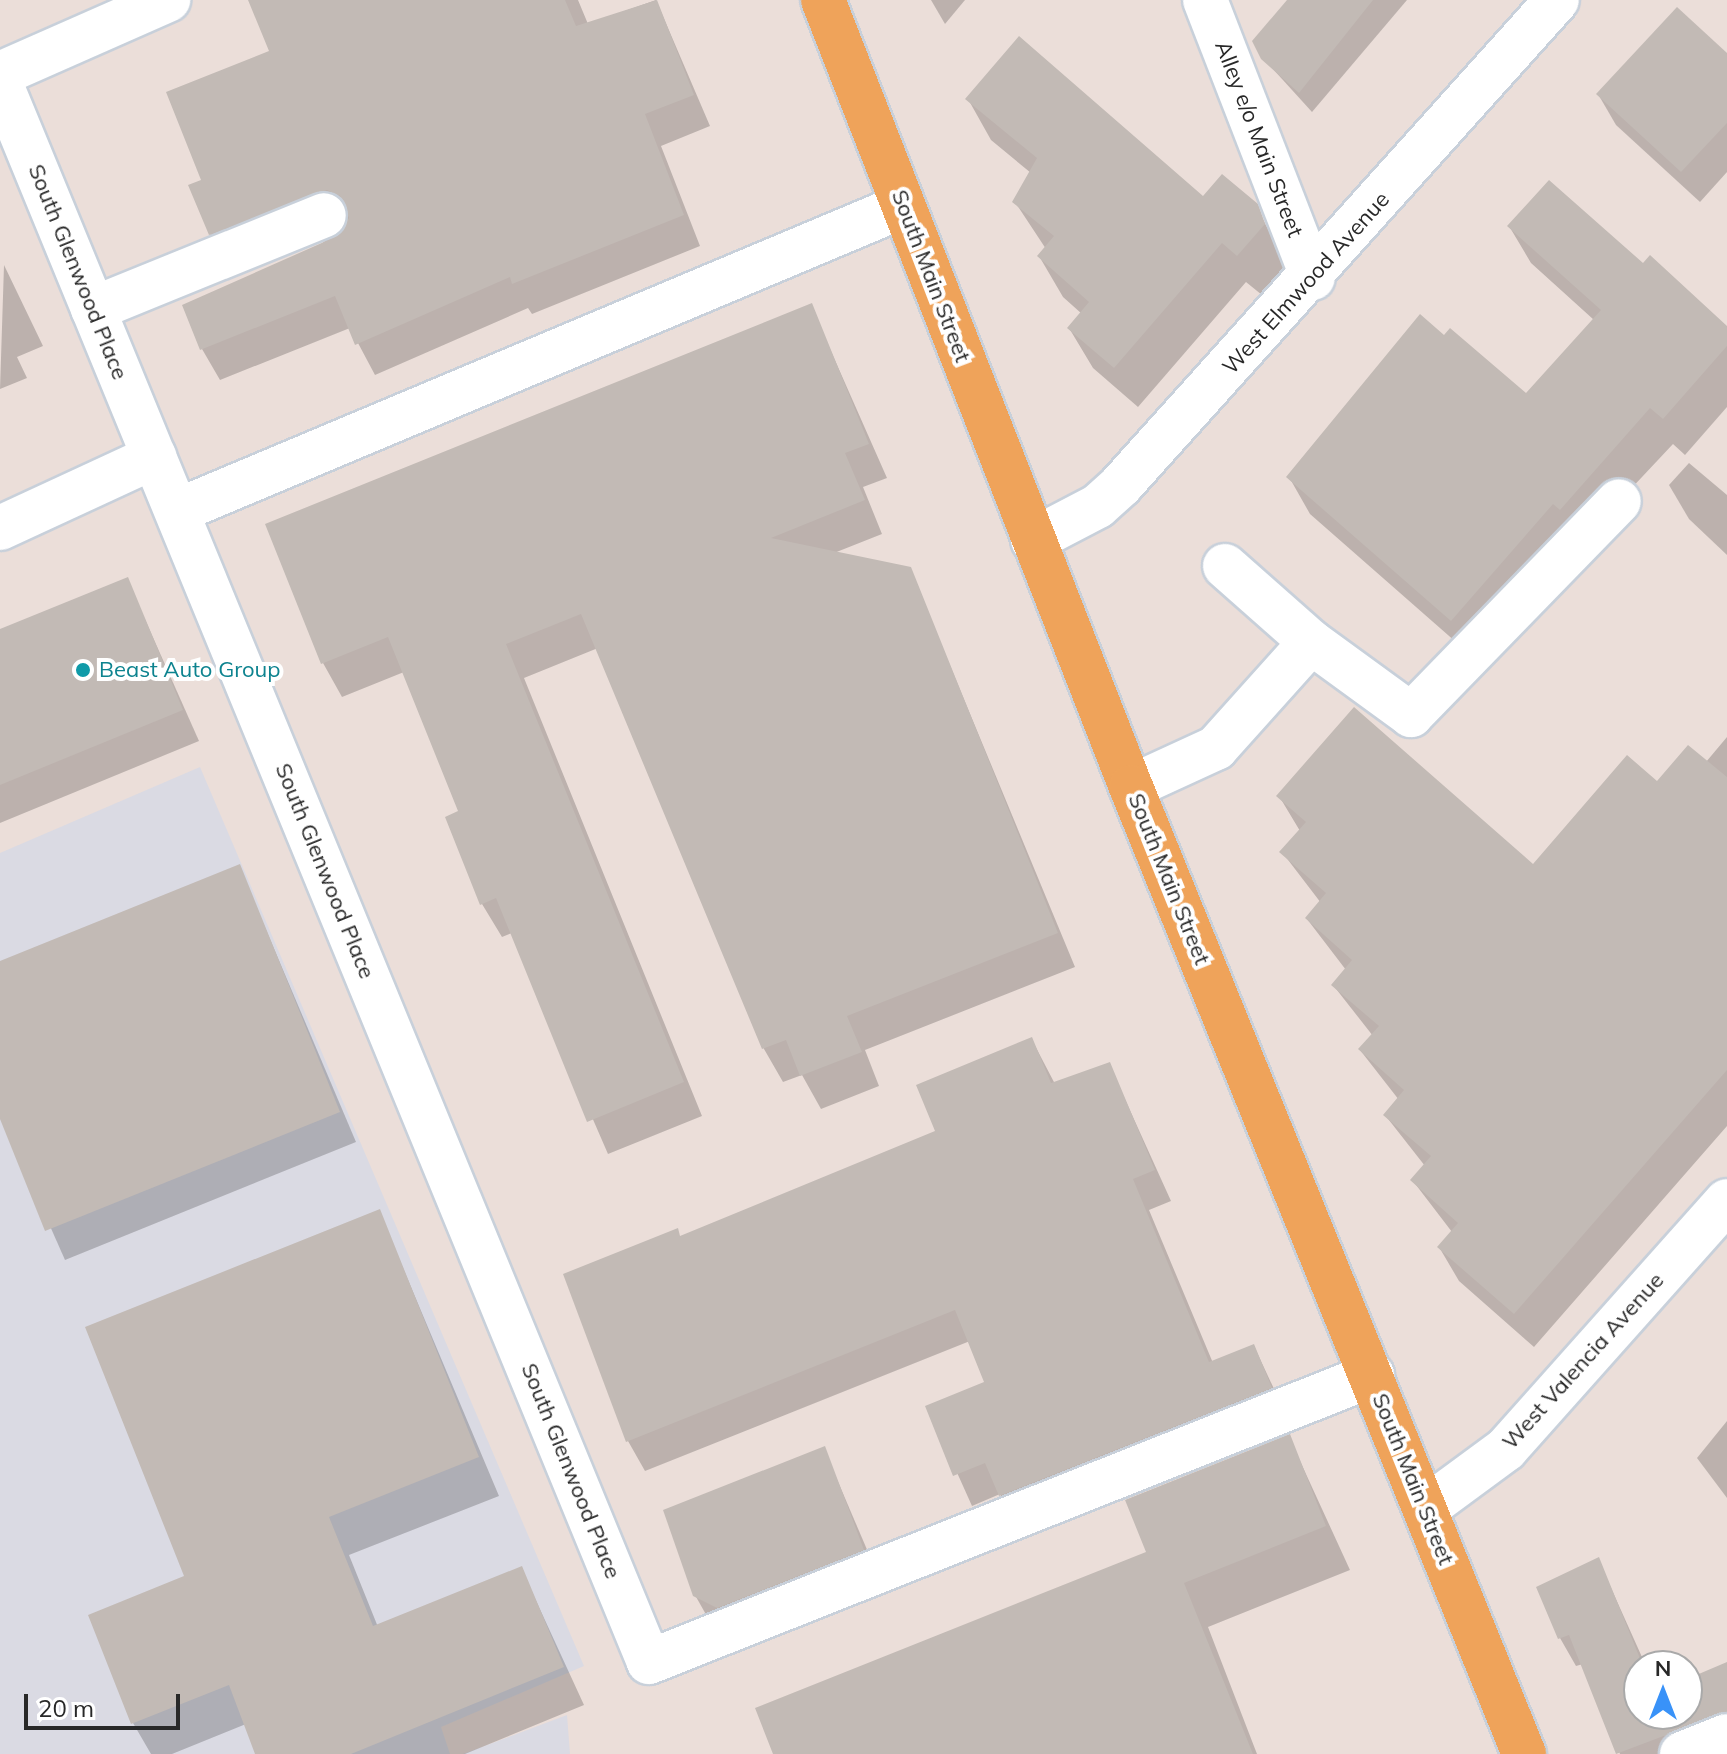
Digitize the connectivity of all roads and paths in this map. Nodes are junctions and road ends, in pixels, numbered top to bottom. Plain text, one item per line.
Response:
1 (168, 0) edge
2 (823, 0) edge
3 (1205, 0) edge
4 (1557, 0) edge
5 (0, 74) edge
6 (0, 82) edge
7 (903, 206) junction
8 (324, 215) dead end
9 (1313, 278) junction
10 (93, 309) junction
11 (154, 457) junction
12 (1619, 501) dead end
13 (177, 511) junction
14 (0, 528) edge
15 (1033, 540) junction
16 (1225, 566) dead end
17 (1311, 642) junction
18 (1131, 787) junction
19 (1727, 1201) edge
20 (1372, 1375) junction
21 (1426, 1508) junction
22 (1727, 1736) edge
23 (1524, 1754) edge
24 (1682, 1754) edge

1 - 5 street
2 - 7 main road, South Main Street
3 - 9 street, Alley e/o Main Street
4 - 9 street, West Elmwood Avenue
6 - 10 street, South Glenwood Place
7 - 13 street
7 - 15 main road, South Main Street
8 - 10 street
9 - 15 street, West Elmwood Avenue
10 - 11 street, South Glenwood Place
11 - 13 street, South Glenwood Place
11 - 14 street
12 - 17 street
13 - 20 street, South Glenwood Place
15 - 18 main road, South Main Street
16 - 17 street
17 - 18 street
18 - 20 main road, South Main Street
19 - 21 street, West Valencia Avenue
20 - 21 main road, South Main Street
21 - 23 main road, South Main Street
22 - 24 street

